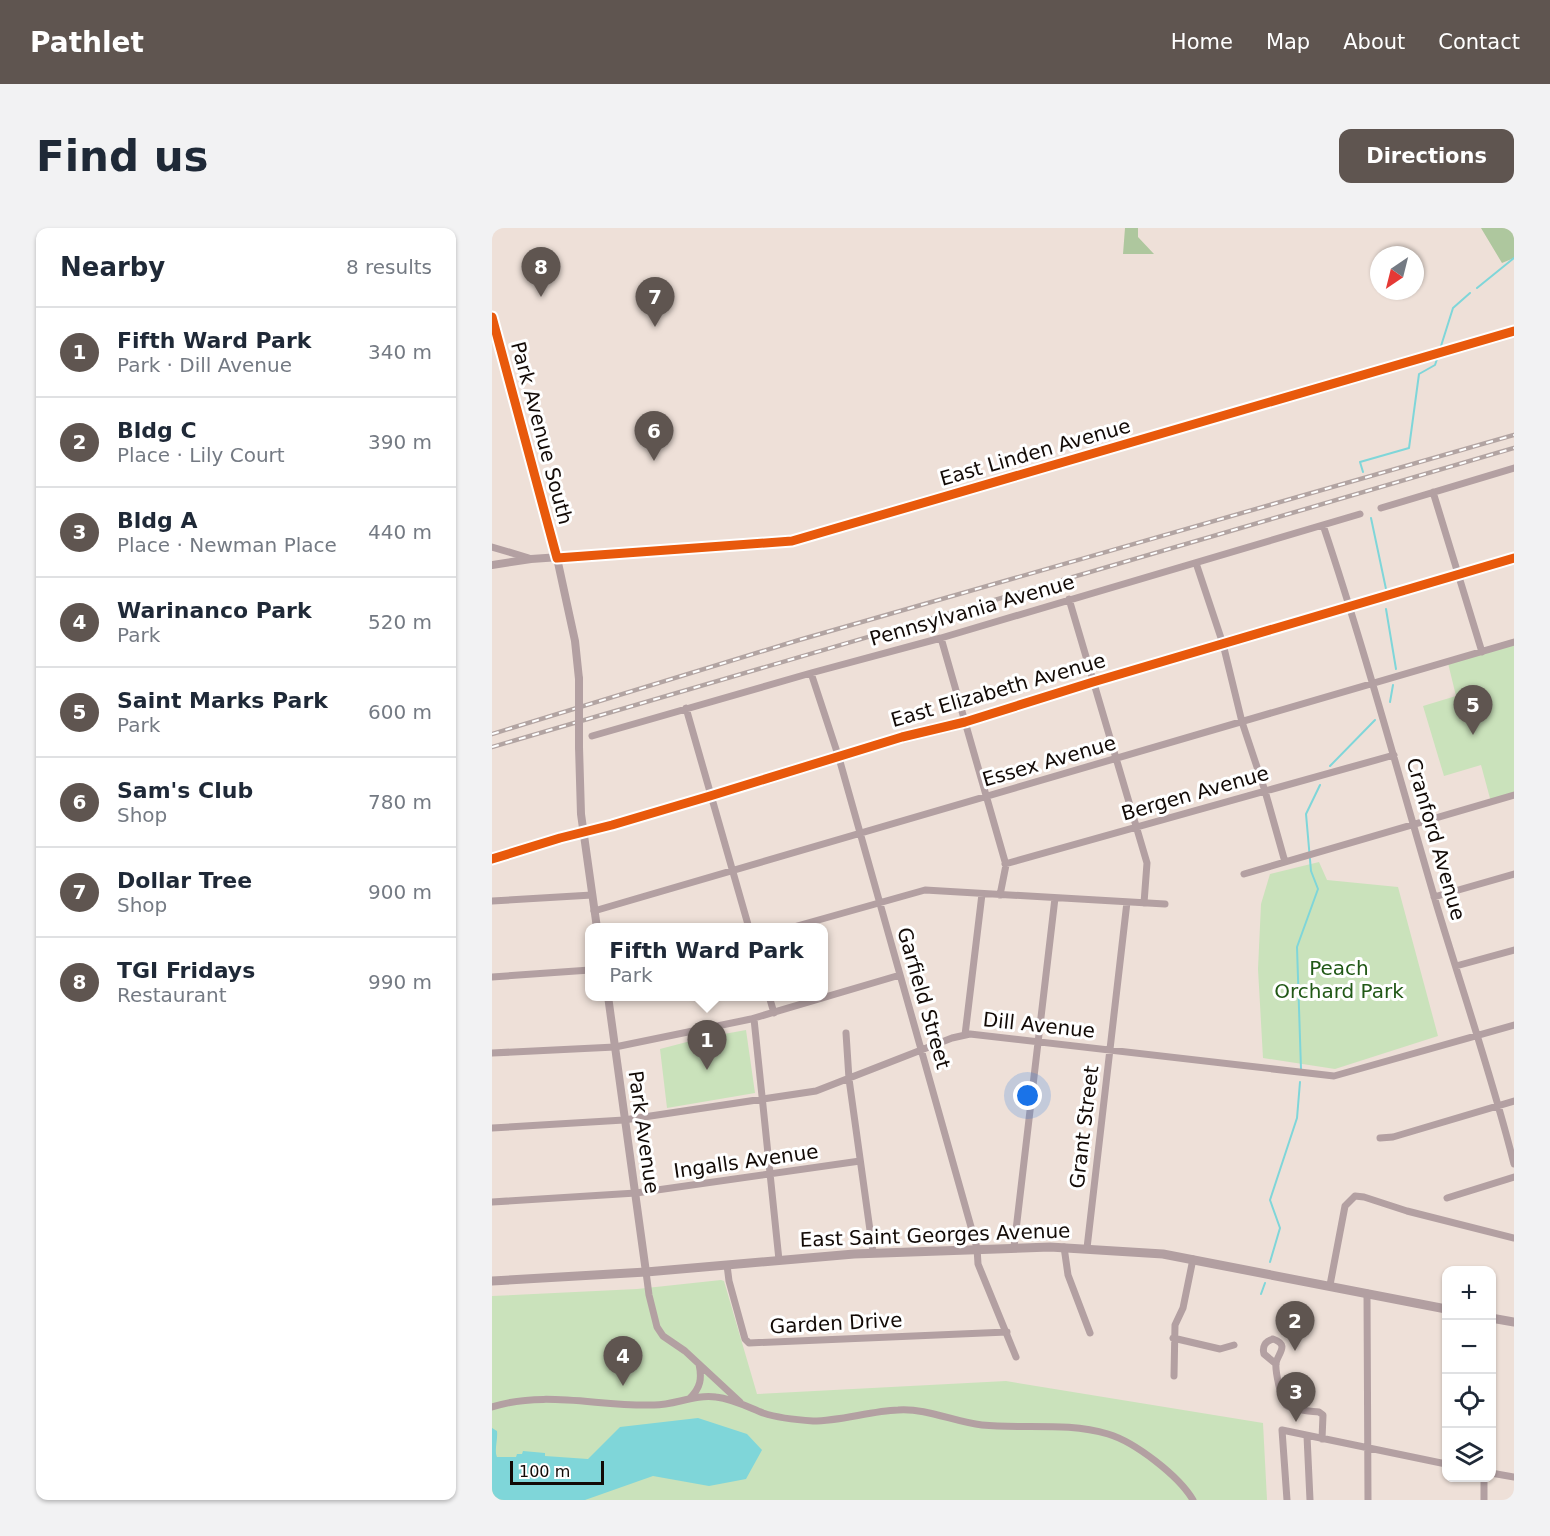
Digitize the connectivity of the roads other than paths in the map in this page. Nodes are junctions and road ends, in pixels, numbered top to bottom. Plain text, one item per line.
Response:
1 (492, 317) edge
2 (1514, 331) edge
3 (1514, 468) edge
4 (1433, 492) junction
5 (1381, 508) dead end
6 (1360, 514) dead end
7 (1323, 525) junction
8 (492, 548) edge
9 (557, 558) junction
10 (1514, 558) edge
11 (531, 559) junction
12 (1196, 563) junction
13 (492, 564) edge
14 (1459, 575) junction
15 (1069, 599) junction
16 (1351, 606) junction
17 (941, 638) junction
18 (1514, 642) edge
19 (1222, 644) junction
20 (1482, 652) junction
21 (811, 673) junction
22 (1093, 682) junction
23 (1372, 684) junction
24 (686, 708) junction
25 (965, 722) junction
26 (1242, 722) junction
27 (592, 736) dead end
28 (1394, 755) junction
29 (838, 756) junction
30 (1115, 759) junction
31 (1265, 791) junction
32 (1514, 795) edge
33 (710, 796) junction
34 (988, 796) junction
35 (1414, 824) junction
36 (1136, 827) junction
37 (584, 832) junction
38 (860, 833) junction
39 (492, 859) edge
40 (1285, 862) junction
41 (1005, 864) junction
42 (732, 871) junction
43 (1244, 874) dead end
44 (1514, 874) edge
45 (982, 894) junction
46 (592, 895) junction
47 (1000, 895) junction
48 (1434, 897) junction
49 (1055, 898) junction
50 (492, 901) edge
51 (879, 902) junction
52 (1127, 902) junction
53 (1144, 903) junction
54 (1165, 904) dead end
55 (594, 911) junction
56 (596, 923) edge
57 (748, 923) edge
58 (804, 923) edge
59 (1514, 950) edge
60 (1456, 966) junction
61 (585, 970) edge
62 (900, 975) junction
63 (492, 977) edge
64 (828, 996) edge
65 (609, 1001) edge
66 (771, 1001) edge
67 (811, 1001) edge
68 (774, 1012) junction
69 (754, 1018) junction
70 (1514, 1025) edge
71 (846, 1033) dead end
72 (965, 1035) junction
73 (1478, 1036) junction
74 (1038, 1042) junction
75 (615, 1047) junction
76 (921, 1050) junction
77 (1110, 1050) junction
78 (492, 1053) edge
79 (849, 1079) junction
80 (762, 1099) junction
81 (1514, 1101) edge
82 (1499, 1105) junction
83 (626, 1120) junction
84 (492, 1128) edge
85 (1380, 1138) dead end
86 (860, 1161) junction
87 (1514, 1164) edge
88 (770, 1174) junction
89 (1514, 1177) edge
90 (636, 1193) junction
91 (1447, 1198) dead end
92 (492, 1202) edge
93 (1514, 1238) edge
94 (1014, 1247) junction
95 (1064, 1247) junction
96 (977, 1248) junction
97 (1087, 1248) junction
98 (873, 1252) junction
99 (779, 1260) junction
100 (1193, 1260) junction
101 (727, 1265) junction
102 (646, 1272) junction
103 (492, 1281) edge
104 (1330, 1285) junction
105 (1367, 1293) junction
106 (1442, 1308) edge
107 (1496, 1319) edge
108 (1514, 1322) edge
109 (1007, 1332) junction
110 (1090, 1333) dead end
111 (1173, 1338) junction
112 (1234, 1345) dead end
113 (1016, 1357) dead end
114 (699, 1364) junction
115 (1276, 1364) dead end
116 (1174, 1376) dead end
117 (689, 1399) junction
118 (742, 1403) junction
119 (492, 1407) edge
120 (1307, 1436) junction
121 (1322, 1439) junction
122 (1366, 1449) junction
123 (1442, 1463) edge
124 (1496, 1474) edge
125 (1514, 1477) edge
126 (1484, 1482) edge
127 (1193, 1500) edge
128 (1287, 1500) edge
129 (1310, 1500) edge
130 (1368, 1500) edge
131 (1484, 1500) edge

1 - 9 street, Park Avenue South
2 - 9 street, East Linden Avenue
3 - 4 street
4 - 5 street
4 - 14 street
6 - 7 street, Pennsylvania Avenue
7 - 12 street, Pennsylvania Avenue
7 - 16 street, Cranford Avenue
8 - 11 street
9 - 11 street, East Linden Avenue
9 - 37 street, Park Avenue South, bridge
10 - 14 street, East Elizabeth Avenue
11 - 13 street, East Linden Avenue
12 - 15 street, Pennsylvania Avenue
12 - 19 street
14 - 16 street, East Elizabeth Avenue
14 - 20 street
15 - 17 street, Pennsylvania Avenue
15 - 22 street
16 - 19 street, East Elizabeth Avenue
16 - 23 street, Cranford Avenue
17 - 21 street, Pennsylvania Avenue
17 - 25 street
18 - 20 street, Essex Avenue
19 - 22 street, East Elizabeth Avenue
19 - 26 street
20 - 23 street, Essex Avenue
21 - 24 street, Pennsylvania Avenue
21 - 29 street, Garfield Street
22 - 25 street, East Elizabeth Avenue
22 - 30 street
23 - 26 street, Essex Avenue
23 - 28 street, Cranford Avenue
24 - 27 street, Pennsylvania Avenue
24 - 33 street
25 - 29 street, East Elizabeth Avenue
25 - 34 street
26 - 30 street, Essex Avenue
26 - 31 street
28 - 31 street, Bergen Avenue
28 - 35 street, Cranford Avenue
29 - 33 street, East Elizabeth Avenue
29 - 38 street, Garfield Street
30 - 34 street, Essex Avenue
30 - 36 street
31 - 36 street, Bergen Avenue
31 - 40 street
32 - 35 street
33 - 37 street, East Elizabeth Avenue
33 - 42 street
34 - 38 street, Essex Avenue
34 - 41 street
35 - 40 street
35 - 48 street, Cranford Avenue
36 - 41 street, Bergen Avenue
36 - 53 street
37 - 39 street, East Elizabeth Avenue
37 - 46 street
38 - 42 street, Essex Avenue
38 - 51 street, Garfield Street
40 - 43 street
41 - 47 street
42 - 55 street, Essex Avenue
42 - 57 street
44 - 48 street
45 - 47 street
45 - 51 street
45 - 72 street
46 - 50 street
46 - 55 street
47 - 49 street
48 - 60 street, Cranford Avenue
49 - 52 street
49 - 74 street
51 - 58 street
51 - 62 street, Garfield Street
52 - 53 street
52 - 77 street, Grant Street
53 - 54 street
55 - 56 street
59 - 60 street
60 - 73 street, Cranford Avenue
61 - 63 street
62 - 64 street
62 - 76 street, Garfield Street
65 - 75 street, Park Avenue
66 - 68 street
67 - 68 street
68 - 69 street
69 - 75 street
69 - 80 street
70 - 73 street, Dill Avenue
71 - 79 street
72 - 74 street, Dill Avenue
72 - 76 street, Dill Avenue
73 - 77 street, Dill Avenue
73 - 82 street, Cranford Avenue
74 - 77 street, Dill Avenue
74 - 94 street
75 - 78 street
75 - 83 street, Park Avenue
76 - 79 street, Dill Avenue
76 - 96 street, Garfield Street
77 - 97 street, Grant Street
79 - 80 street, Dill Avenue
79 - 86 street
80 - 83 street, Dill Avenue
80 - 88 street
81 - 82 street
82 - 85 street
82 - 87 street, Cranford Avenue
83 - 84 street, Dill Avenue
83 - 90 street, Park Avenue
86 - 88 street, Ingalls Avenue
86 - 98 street
88 - 90 street, Ingalls Avenue
88 - 99 street
89 - 91 street
90 - 92 street, Ingalls Avenue
90 - 102 street, Park Avenue
93 - 104 street
94 - 95 main road, East Saint Georges Avenue
94 - 96 main road, East Saint Georges Avenue
95 - 97 main road, East Saint Georges Avenue
95 - 110 street
96 - 98 main road, East Saint Georges Avenue
96 - 109 street, Garfield Street
97 - 100 main road, East Saint Georges Avenue
98 - 99 main road, East Saint Georges Avenue
99 - 101 main road, East Saint Georges Avenue
100 - 104 main road, East Saint Georges Avenue
100 - 111 street
101 - 102 main road, East Saint Georges Avenue
101 - 109 street, Garden Drive
102 - 103 main road, East Saint Georges Avenue
102 - 114 street
104 - 105 main road, East Saint Georges Avenue
105 - 106 main road, East Saint Georges Avenue
105 - 122 street
107 - 108 main road
109 - 113 street, Garfield Street
111 - 112 street
111 - 116 street
114 - 117 street
114 - 118 street
115 - 121 street
117 - 118 street
117 - 119 street
118 - 127 street
120 - 121 street
120 - 128 street
120 - 129 street
121 - 122 street
122 - 123 street
122 - 130 street
124 - 125 street
126 - 131 street

